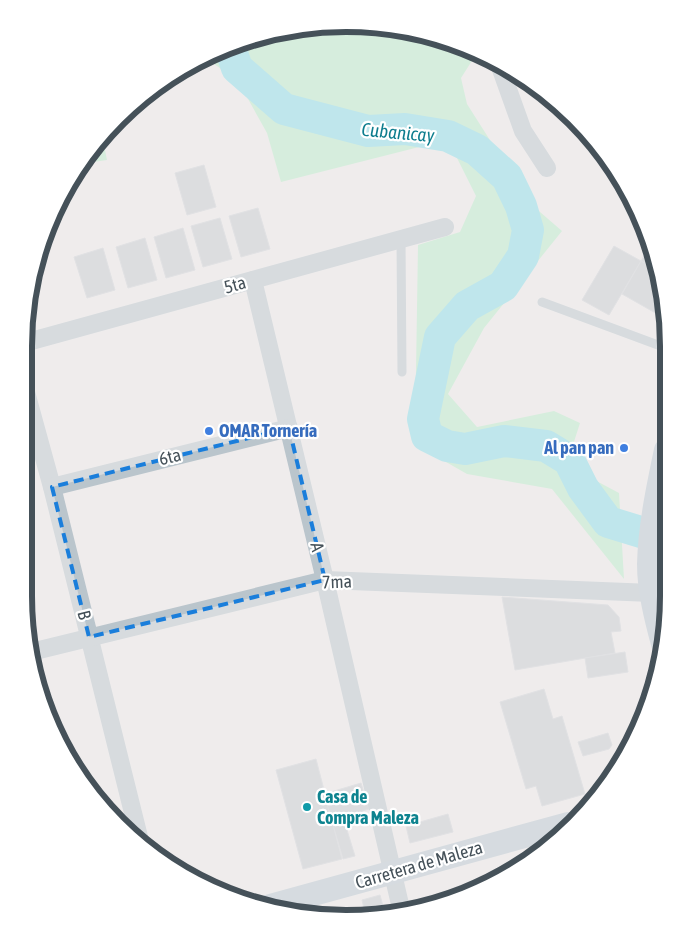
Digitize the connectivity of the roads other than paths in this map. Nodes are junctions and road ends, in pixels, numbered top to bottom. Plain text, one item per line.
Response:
1 (503, 75) edge
2 (547, 168) dead end
3 (445, 227) dead end
4 (401, 239) junction
5 (253, 280) junction
6 (542, 302) dead end
7 (32, 341) edge
8 (660, 346) edge
9 (402, 372) dead end
10 (32, 414) edge
11 (289, 428) junction
12 (660, 479) edge
13 (52, 487) junction
14 (325, 580) junction
15 (652, 593) junction
16 (659, 621) edge
17 (89, 637) junction
18 (37, 650) edge
19 (560, 826) edge
20 (138, 832) edge
21 (392, 874) junction
22 (281, 903) edge
23 (400, 905) edge

1 - 2 street
3 - 4 street, 5ta
4 - 5 street, 5ta
4 - 9 lane
5 - 7 street, 5ta
5 - 11 street, A
6 - 8 lane
10 - 13 street, B
11 - 13 street, 6ta
11 - 14 street, A
12 - 15 main road
13 - 17 street, B
14 - 15 street, 7ma
14 - 17 street, 7ma
14 - 21 street, A
15 - 16 main road
17 - 18 street, 7ma
17 - 20 street, B
19 - 21 main road, Carretera de Maleza
21 - 22 main road, Carretera de Maleza
21 - 23 street, A

